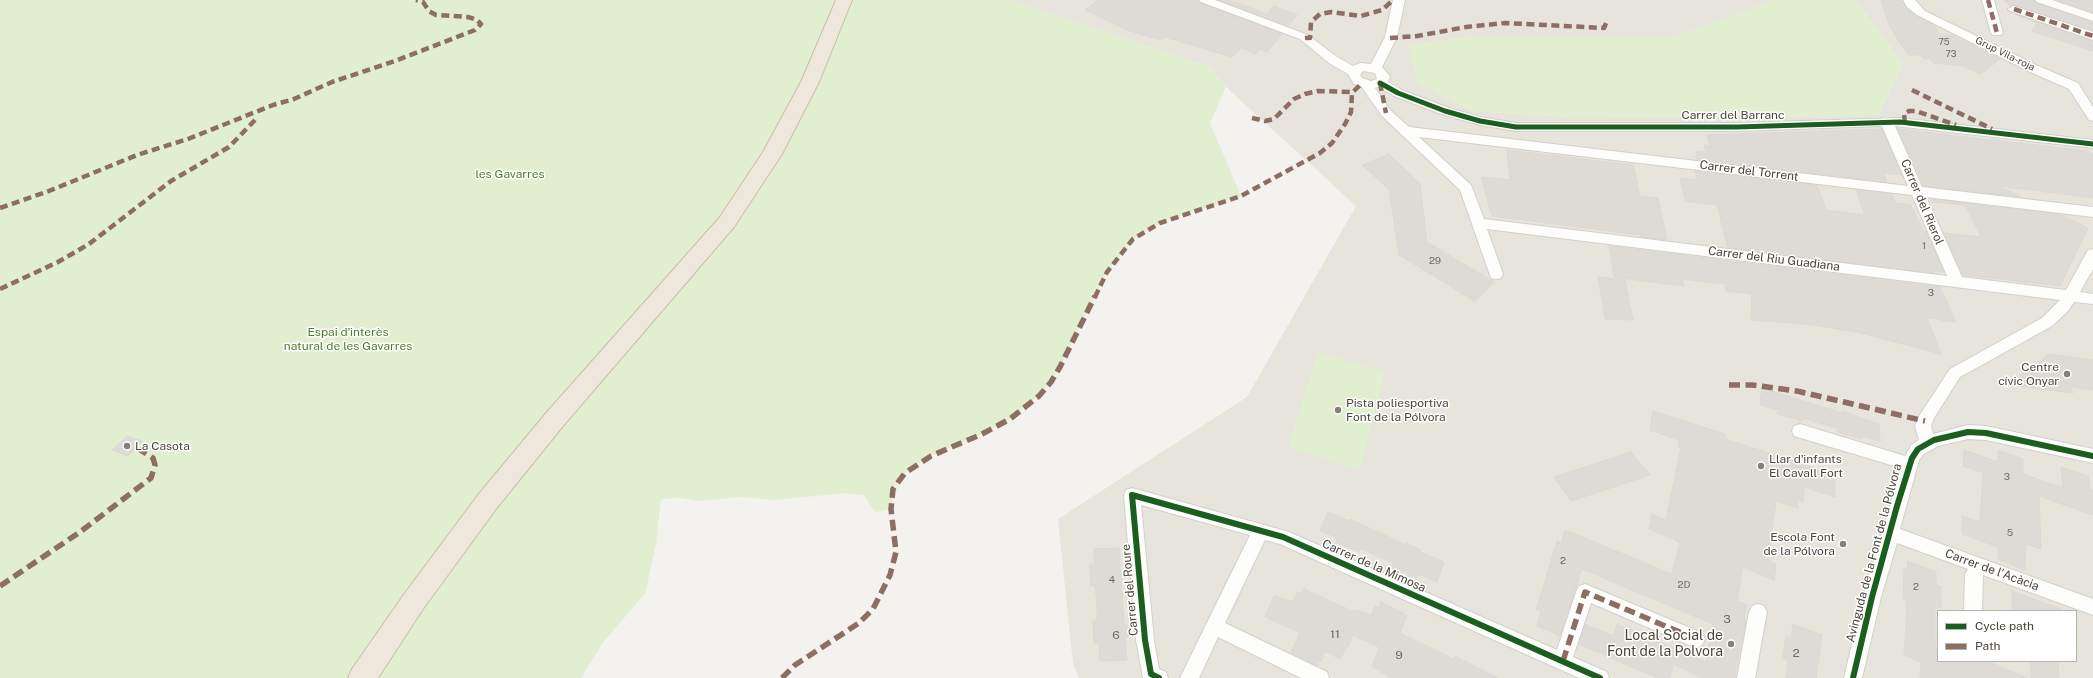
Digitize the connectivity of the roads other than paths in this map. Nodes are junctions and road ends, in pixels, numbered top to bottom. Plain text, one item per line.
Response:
1 (844, 0) edge
2 (1205, 0) edge
3 (1399, 0) edge
4 (1908, 0) edge
5 (1988, 0) edge
6 (2041, 0) edge
7 (2014, 10) dead end
8 (2093, 18) edge
9 (1997, 33) dead end
10 (2093, 36) edge
11 (1375, 68) junction
12 (1354, 72) junction
13 (1380, 83) junction
14 (1367, 85) junction
15 (2093, 117) edge
16 (1887, 122) junction
17 (1406, 131) junction
18 (2093, 144) edge
19 (1917, 191) junction
20 (2093, 212) edge
21 (1478, 223) junction
22 (2093, 254) edge
23 (1496, 274) dead end
24 (1956, 282) junction
25 (2069, 296) junction
26 (2093, 299) edge
27 (1800, 431) dead end
28 (1928, 443) junction
29 (2093, 456) edge
30 (1910, 464) junction
31 (1132, 495) joint
32 (1261, 531) junction
33 (1891, 533) junction
34 (1979, 565) junction
35 (2093, 607) edge
36 (1973, 610) edge
37 (1758, 612) dead end
38 (1214, 626) junction
39 (1696, 639) dead end
40 (1563, 661) junction
41 (362, 678) edge
42 (1159, 678) edge
43 (1189, 678) edge
44 (1320, 678) edge
45 (1600, 678) edge
46 (1746, 678) edge
47 (1853, 678) edge

1 - 41 highway
2 - 12 street
3 - 11 street
4 - 15 street, Grup Vila-roja
5 - 9 street
6 - 8 street
7 - 10 street
11 - 12 street
11 - 13 street
12 - 14 street
13 - 14 street
13 - 16 street, Carrer del Barranc
14 - 17 street
16 - 18 street, Carrer del Barranc
16 - 19 street, Carrer del Rierol
17 - 19 street, Carrer del Torrent
17 - 21 street
19 - 20 street, Carrer del Torrent
19 - 24 street, Carrer del Rierol
21 - 23 street
21 - 24 street, Carrer del Riu Guadiana
22 - 25 street
24 - 25 street, Carrer del Riu Guadiana
25 - 26 street, Carrer del Riu Guadiana
25 - 28 street
27 - 30 street
28 - 29 street, Avinguda de la Font de la Pólvora
28 - 30 street, Avinguda de la Font de la Pólvora
30 - 33 street, Avinguda de la Font de la Pólvora
31 - 32 street, Carrer de la Mimosa
31 - 42 street, Carrer del Roure
32 - 38 street
32 - 40 street, Carrer de la Mimosa
33 - 34 street, Carrer de l'Acàcia
33 - 47 street, Avinguda de la Font de la Pólvora
34 - 35 street, Carrer de l'Acàcia
34 - 36 street
37 - 46 street
38 - 43 street
38 - 44 street
39 - 40 street
40 - 45 street, Carrer de la Mimosa

